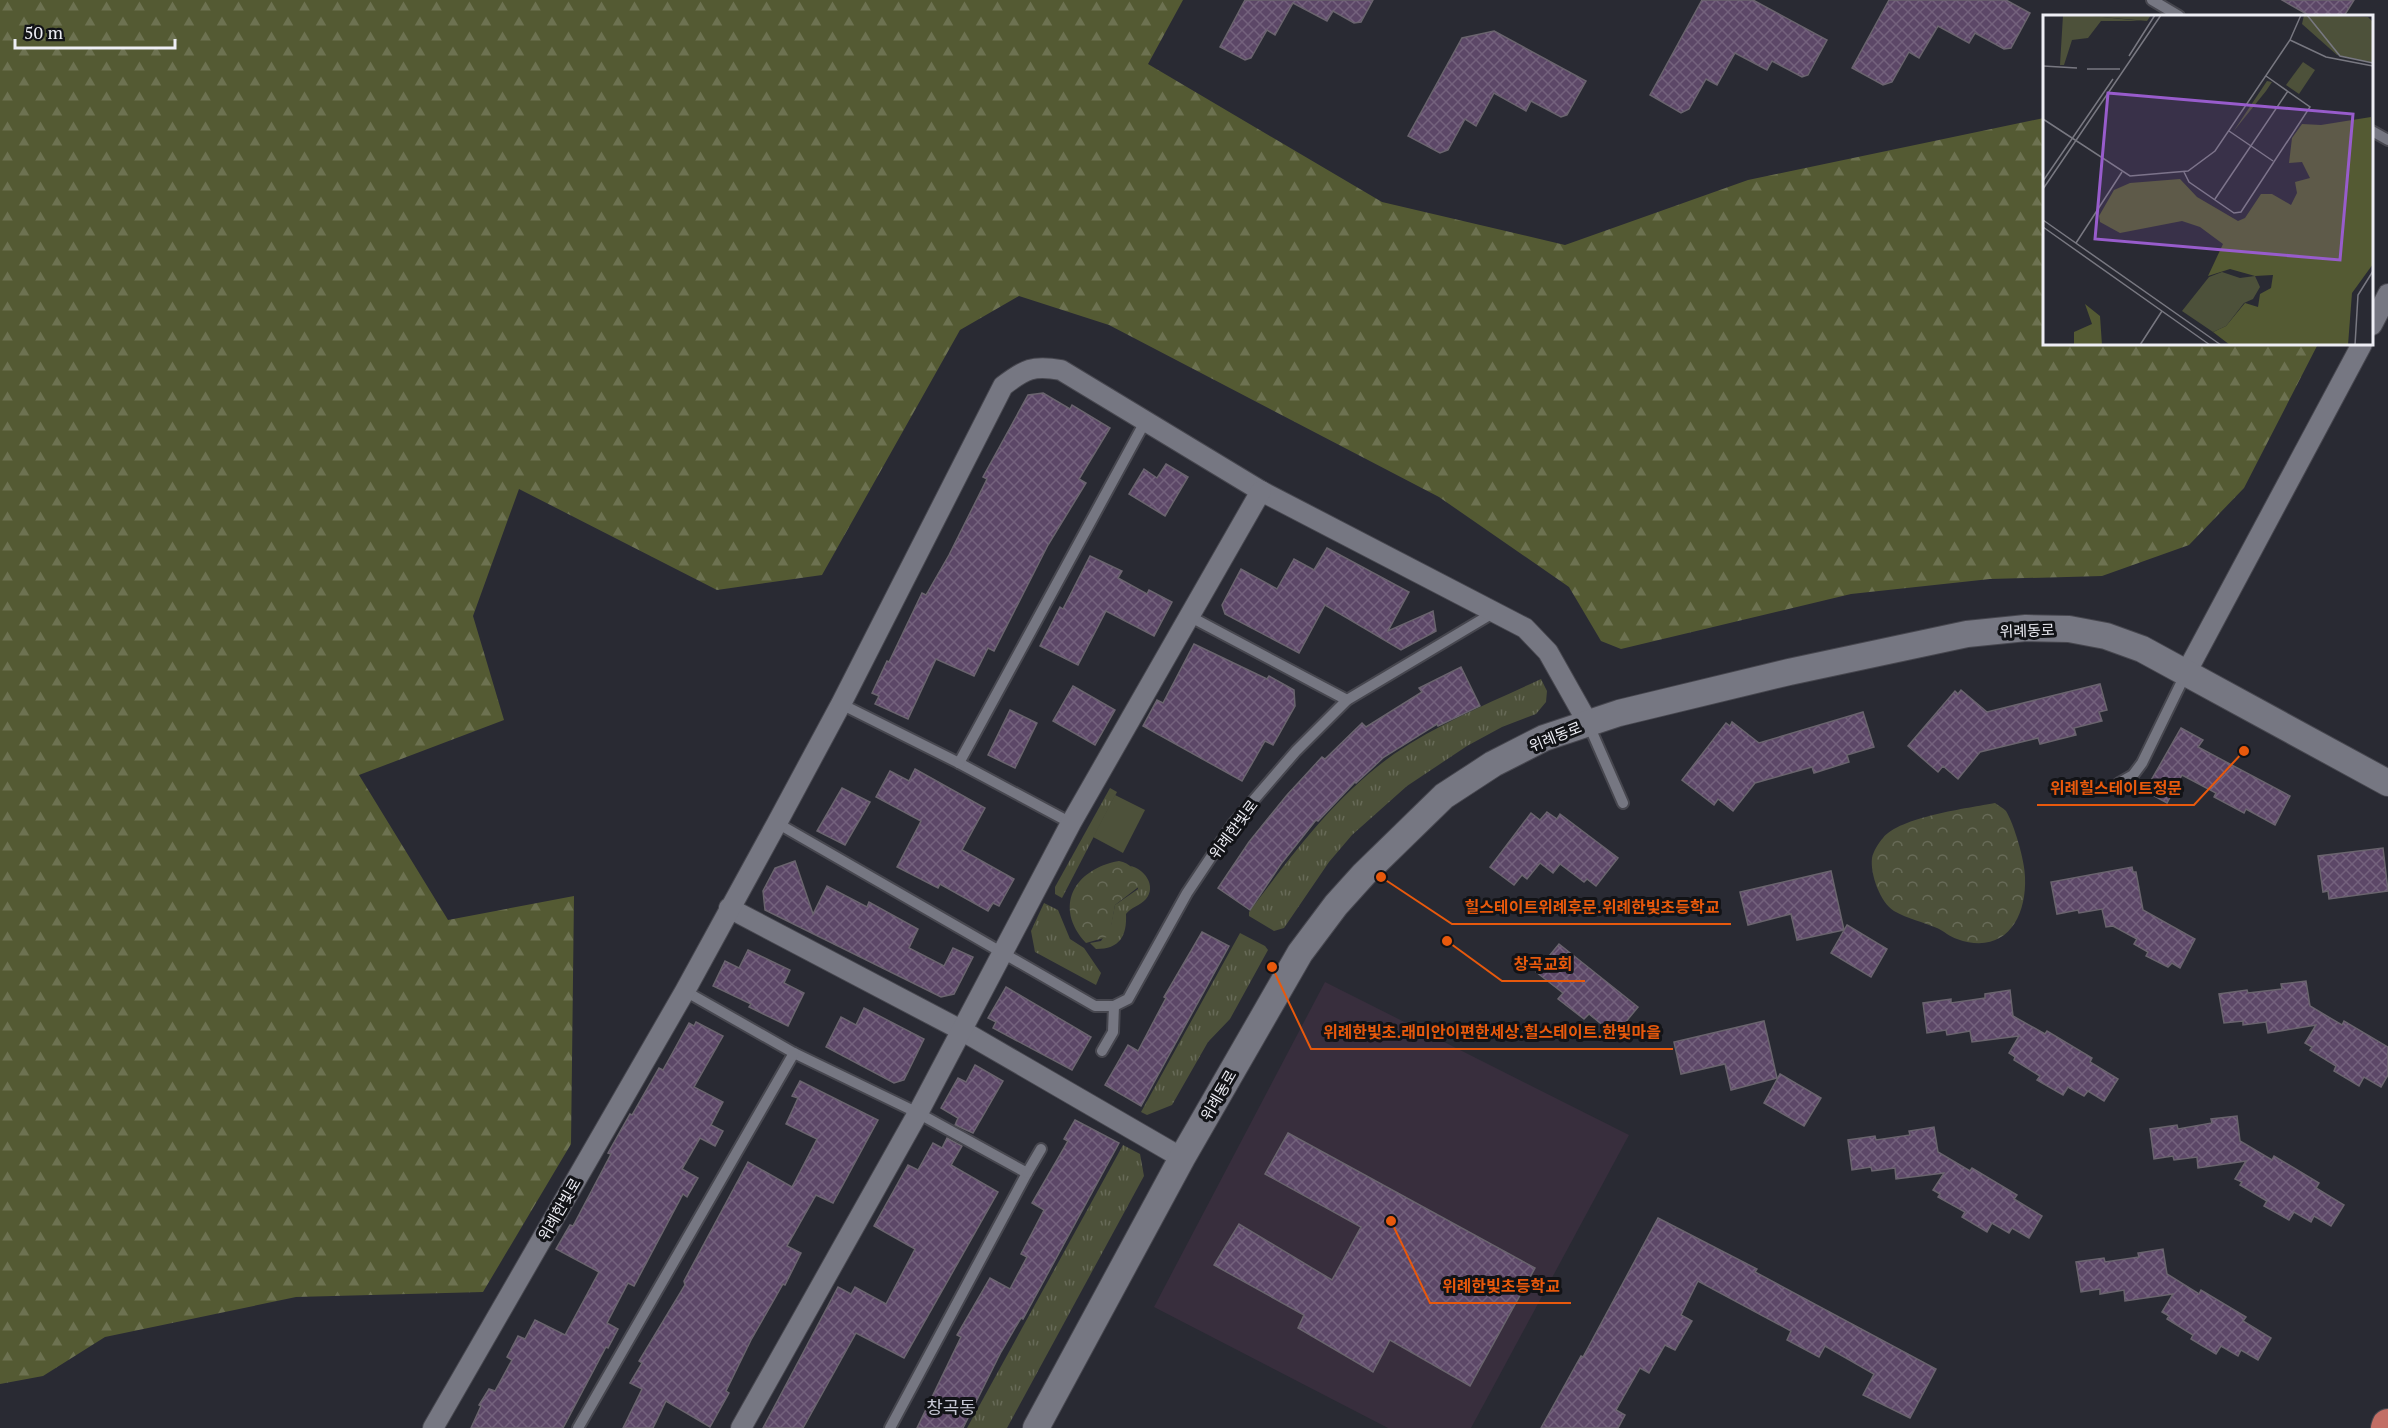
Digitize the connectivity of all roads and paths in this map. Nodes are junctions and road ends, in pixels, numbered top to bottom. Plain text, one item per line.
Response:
1 (2152, 0) edge
2 (2177, 15) edge
3 (2373, 132) edge
4 (2388, 140) edge
5 (2388, 294) edge
6 (2373, 323) edge
7 (2361, 345) edge
8 (1146, 420) junction
9 (1261, 491) junction
10 (1493, 613) junction
11 (1189, 616) junction
12 (2186, 673) junction
13 (1347, 700) junction
14 (841, 704) junction
15 (1588, 723) junction
16 (959, 763) junction
17 (2119, 783) dead end
18 (2388, 783) edge
19 (1623, 803) dead end
20 (1071, 822) junction
21 (777, 823) junction
22 (729, 908) junction
23 (1003, 952) junction
24 (685, 990) junction
25 (1114, 1006) junction
26 (961, 1030) junction
27 (1102, 1051) dead end
28 (794, 1053) junction
29 (918, 1113) junction
30 (1041, 1149) dead end
31 (1182, 1158) junction
32 (1027, 1173) junction
33 (433, 1428) edge
34 (578, 1428) edge
35 (741, 1428) edge
36 (890, 1428) edge
37 (1036, 1428) edge

1 - 2 lane
3 - 4 lane
5 - 6 street
7 - 12 street
8 - 9 street, 위례한빛로
8 - 14 street, 위례한빛로
8 - 16 lane
9 - 10 street, 위례한빛로
9 - 11 street
10 - 13 lane, 위례한빛로
10 - 15 street, 위례한빛로
11 - 13 lane
11 - 20 street
12 - 15 street, 위례동로
12 - 17 lane
12 - 18 street, 위례동로
13 - 25 lane, 위례한빛로
14 - 16 lane
14 - 21 street, 위례한빛로
15 - 19 lane
15 - 31 street, 위례동로
16 - 20 lane
20 - 23 street
21 - 22 street, 위례한빛로
21 - 23 lane
22 - 24 street, 위례한빛로
22 - 26 street
23 - 25 lane
23 - 26 street
24 - 28 lane
24 - 33 street, 위례한빛로
25 - 27 lane
26 - 29 street
26 - 31 street
28 - 29 lane
28 - 34 lane
29 - 32 lane
29 - 35 street
30 - 32 lane
31 - 37 street, 위례동로
32 - 36 lane

